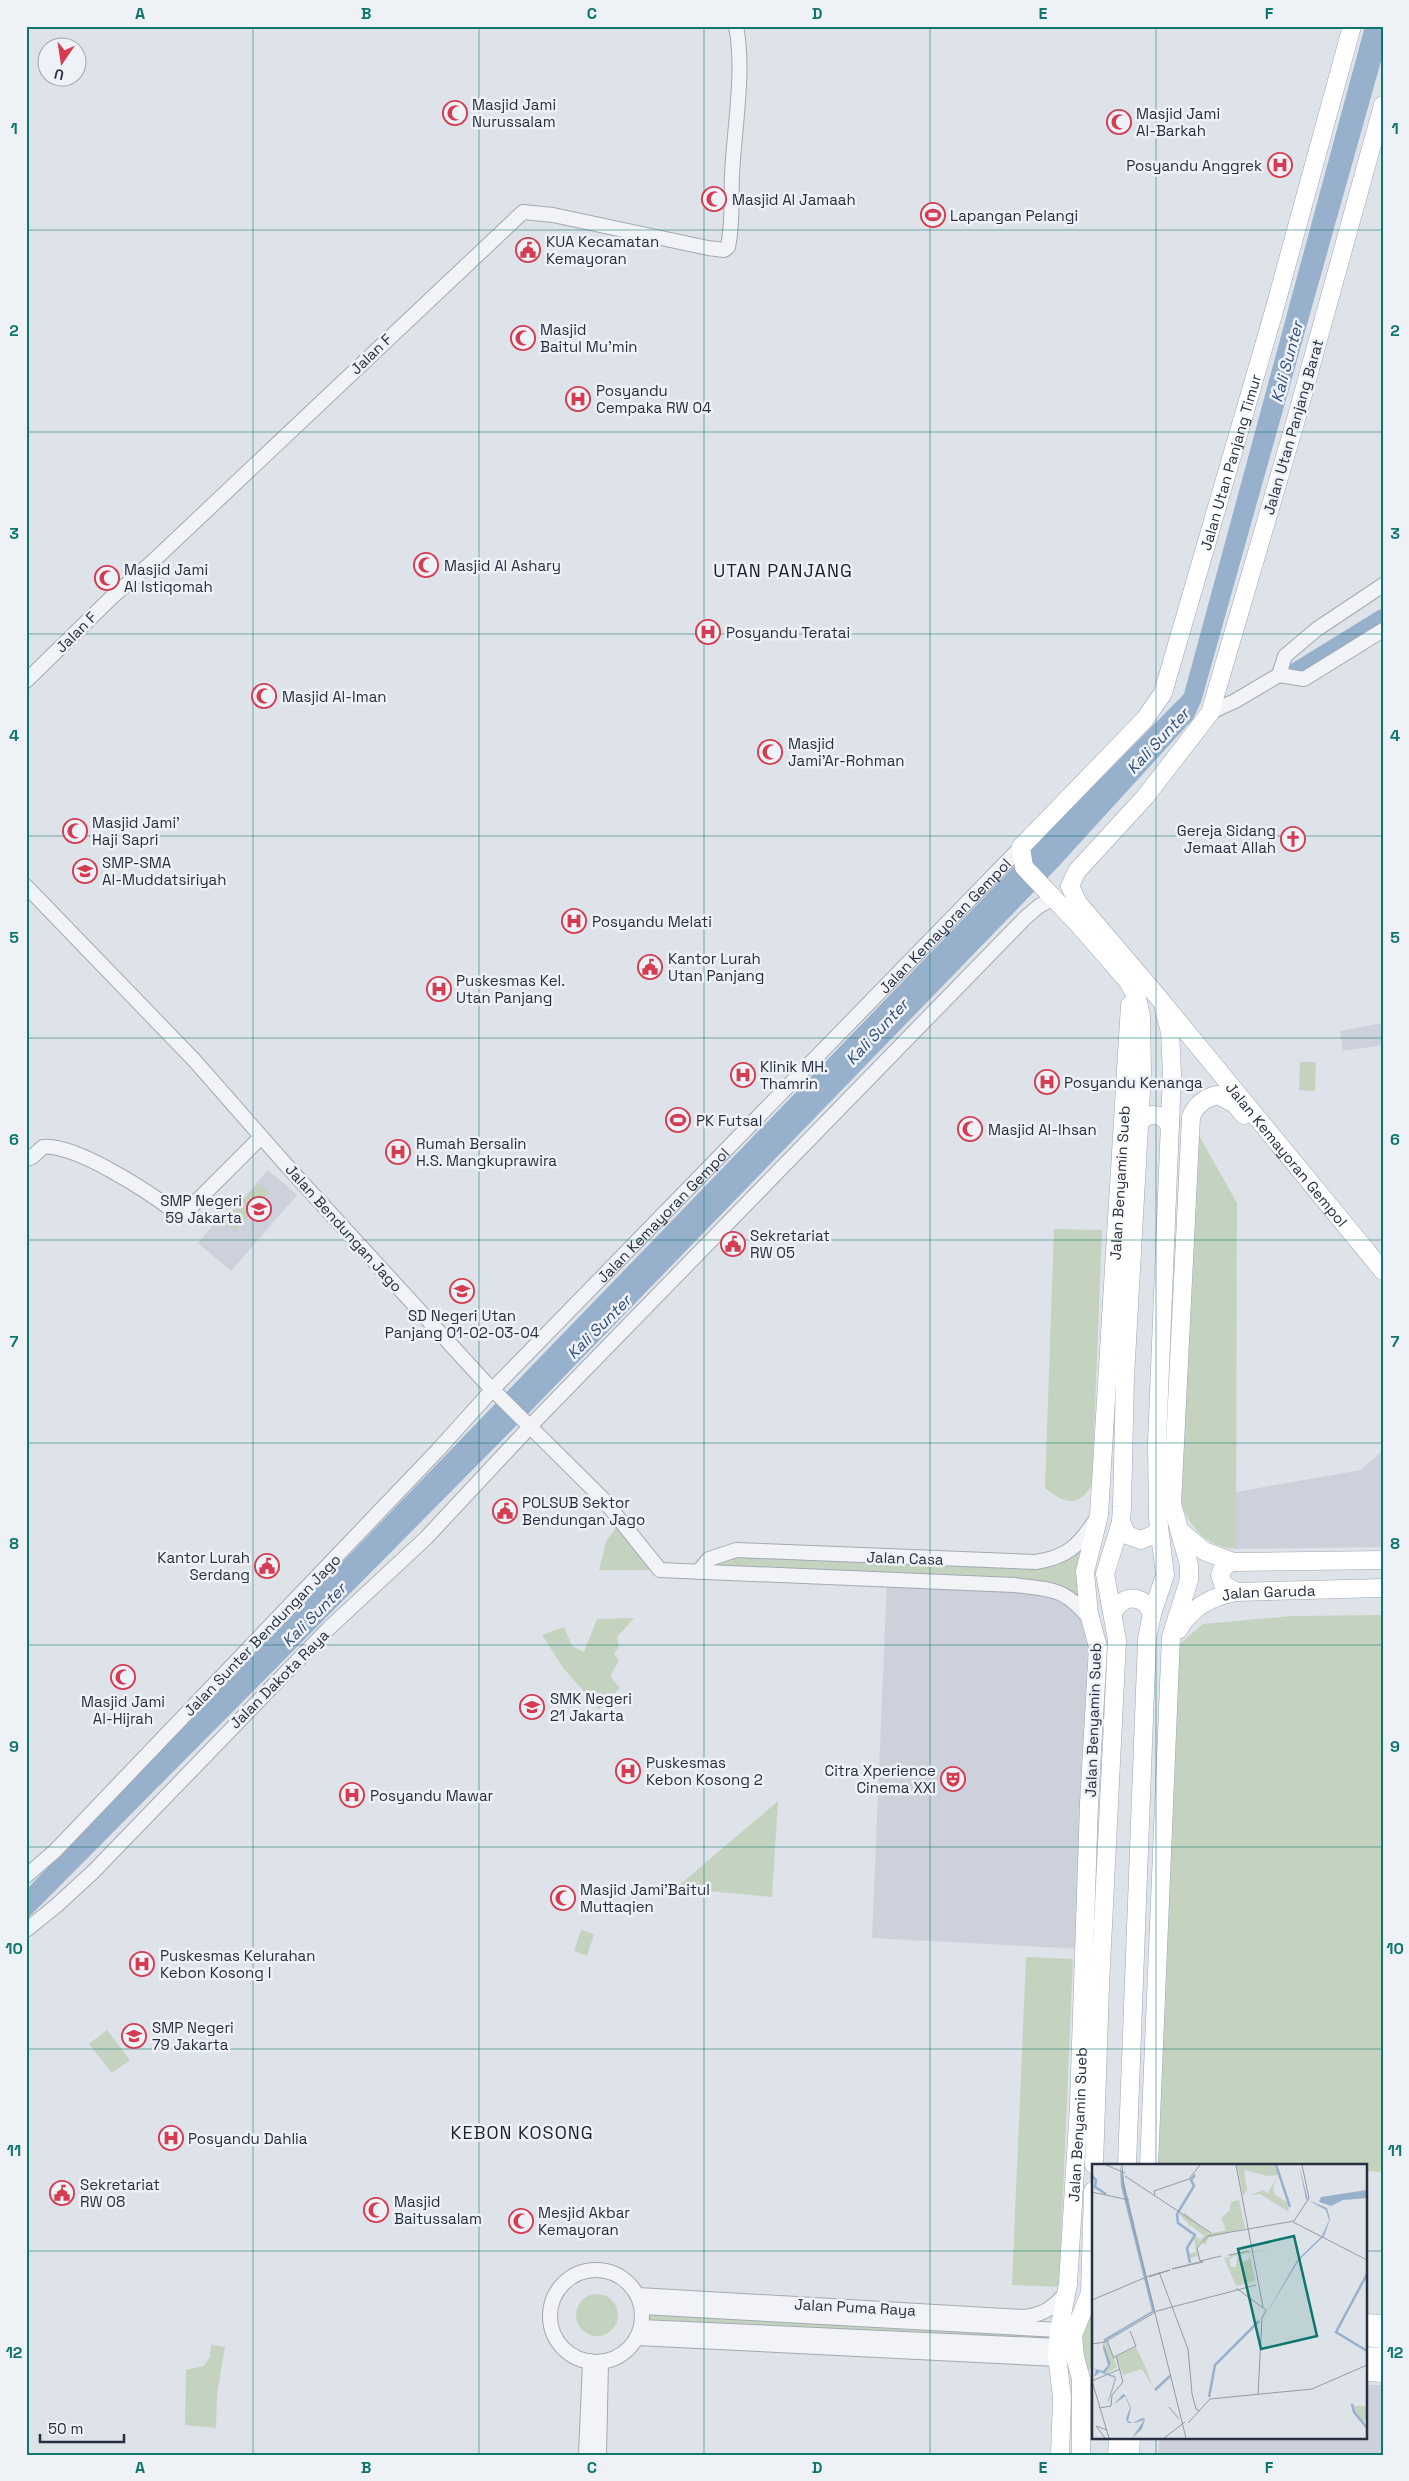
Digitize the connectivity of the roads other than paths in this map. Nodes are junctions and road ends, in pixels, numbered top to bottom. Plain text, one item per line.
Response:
1 (736, 26) edge
2 (1352, 26) edge
3 (1383, 105) edge
4 (1383, 586) edge
5 (1383, 630) edge
6 (1279, 675) junction
7 (26, 681) edge
8 (1208, 716) junction
9 (1020, 852) junction
10 (28, 892) edge
11 (1049, 892) junction
12 (1127, 980) junction
13 (1153, 991) junction
14 (1142, 1073) junction
15 (1172, 1074) junction
16 (1138, 1125) junction
17 (1170, 1126) junction
18 (261, 1137) junction
19 (26, 1160) edge
20 (1120, 1162) junction
21 (1136, 1185) junction
22 (1116, 1232) junction
23 (1167, 1234) junction
24 (1132, 1252) junction
25 (1183, 1270) junction
26 (1383, 1271) edge
27 (1383, 1286) edge
28 (1125, 1377) junction
29 (496, 1393) junction
30 (1176, 1404) junction
31 (529, 1425) junction
32 (1157, 1442) junction
33 (1104, 1446) junction
34 (1099, 1515) junction
35 (1121, 1522) junction
36 (1159, 1527) junction
37 (1179, 1530) junction
38 (1383, 1560) edge
39 (1233, 1562) junction
40 (660, 1570) joint
41 (698, 1572) junction
42 (1383, 1588) edge
43 (1236, 1592) junction
44 (1114, 1613) junction
45 (1152, 1614) junction
46 (1091, 1619) junction
47 (1171, 1637) junction
48 (1114, 1728) junction
49 (1165, 1788) junction
50 (1089, 1804) junction
51 (1139, 1870) junction
52 (26, 1876) edge
53 (26, 1930) edge
54 (1082, 1967) junction
55 (1100, 1986) junction
56 (1129, 2096) junction
57 (1149, 2160) edge
58 (1094, 2164) edge
59 (1127, 2164) edge
60 (1092, 2244) edge
61 (1065, 2294) junction
62 (1091, 2296) edge
63 (640, 2301) junction
64 (1366, 2323) edge
65 (1383, 2324) edge
66 (639, 2332) junction
67 (1366, 2337) edge
68 (1383, 2339) edge
69 (1058, 2345) junction
70 (1366, 2356) edge
71 (1383, 2357) edge
72 (596, 2362) junction
73 (1092, 2366) edge
74 (1366, 2372) edge
75 (1383, 2373) edge
76 (1081, 2378) junction
77 (1118, 2438) edge
78 (1131, 2438) edge
79 (586, 2455) edge
80 (599, 2455) edge
81 (1060, 2455) edge
82 (1081, 2455) edge
83 (1117, 2455) edge
84 (1130, 2455) edge

1 - 7 street, Jalan F
2 - 9 main road, Jalan Utan Panjang Timur
3 - 8 main road, Jalan Utan Panjang Barat
4 - 6 street
5 - 6 street
6 - 8 street
8 - 13 main road, Jalan Utan Panjang Barat
9 - 11 main road
9 - 29 street, Jalan Kemayoran Gempol
10 - 18 street, Jalan Bendungan Jago
11 - 12 main road
11 - 31 street
12 - 14 main road, Jalan Benyamin Sueb
12 - 20 main road, Jalan Benyamin Sueb
13 - 15 main road
13 - 26 main road, Jalan Kemayoran Gempol
14 - 15 main road
14 - 16 main road, Jalan Benyamin Sueb
15 - 17 main road
16 - 17 main road
16 - 21 main road, Jalan Benyamin Sueb
17 - 23 main road
18 - 19 street
18 - 29 street, Jalan Bendungan Jago
20 - 21 main road
20 - 22 main road, Jalan Benyamin Sueb
21 - 24 main road, Jalan Benyamin Sueb
22 - 24 main road
22 - 33 main road, Jalan Benyamin Sueb
23 - 25 main road
23 - 32 main road
24 - 28 main road, Jalan Benyamin Sueb
25 - 27 main road, Jalan Kemayoran Gempol
25 - 30 main road
28 - 33 main road
28 - 35 main road, Jalan Benyamin Sueb
29 - 31 street, Jalan Bendungan Jago
29 - 52 street, Jalan Sunter Bendungan Jago
30 - 32 main road
30 - 37 main road
31 - 40 street, Jalan Bendungan Jago
31 - 53 street, Jalan Dakota Raya
32 - 36 main road
33 - 34 main road, Jalan Benyamin Sueb
34 - 41 street, Jalan Casa
34 - 46 main road, Jalan Benyamin Sueb
35 - 36 main road
35 - 44 main road, Jalan Benyamin Sueb
36 - 45 main road
37 - 39 main road, Jalan Garuda
37 - 47 main road
38 - 39 main road, Jalan Garuda
39 - 43 main road
40 - 41 street, Jalan Casa
41 - 46 street, Jalan Casa
42 - 43 main road, Jalan Garuda
43 - 47 main road, Jalan Garuda
44 - 45 main road
44 - 48 main road, Jalan Benyamin Sueb
45 - 51 main road
46 - 50 main road, Jalan Benyamin Sueb
47 - 49 main road
48 - 50 main road
48 - 55 main road, Jalan Benyamin Sueb
49 - 51 main road
49 - 57 main road
50 - 54 main road, Jalan Benyamin Sueb
51 - 56 main road
54 - 55 main road
54 - 61 main road, Jalan Benyamin Sueb
55 - 58 main road, Jalan Benyamin Sueb
56 - 57 main road
56 - 59 main road
60 - 62 main road, Jalan Benyamin Sueb
61 - 63 street, Jalan Puma Raya
61 - 69 main road, Jalan Benyamin Sueb
62 - 76 main road, Jalan Benyamin Sueb
63 - 66 street
63 - 69 street, Jalan Puma Raya
63 - 72 street
64 - 65 main road
66 - 69 street
66 - 72 street
67 - 68 main road
69 - 81 main road, Jalan Benyamin Sueb
70 - 71 main road
72 - 79 street
72 - 80 street
73 - 76 main road
74 - 75 main road
76 - 82 main road, Jalan Benyamin Sueb
77 - 83 main road
78 - 84 main road

